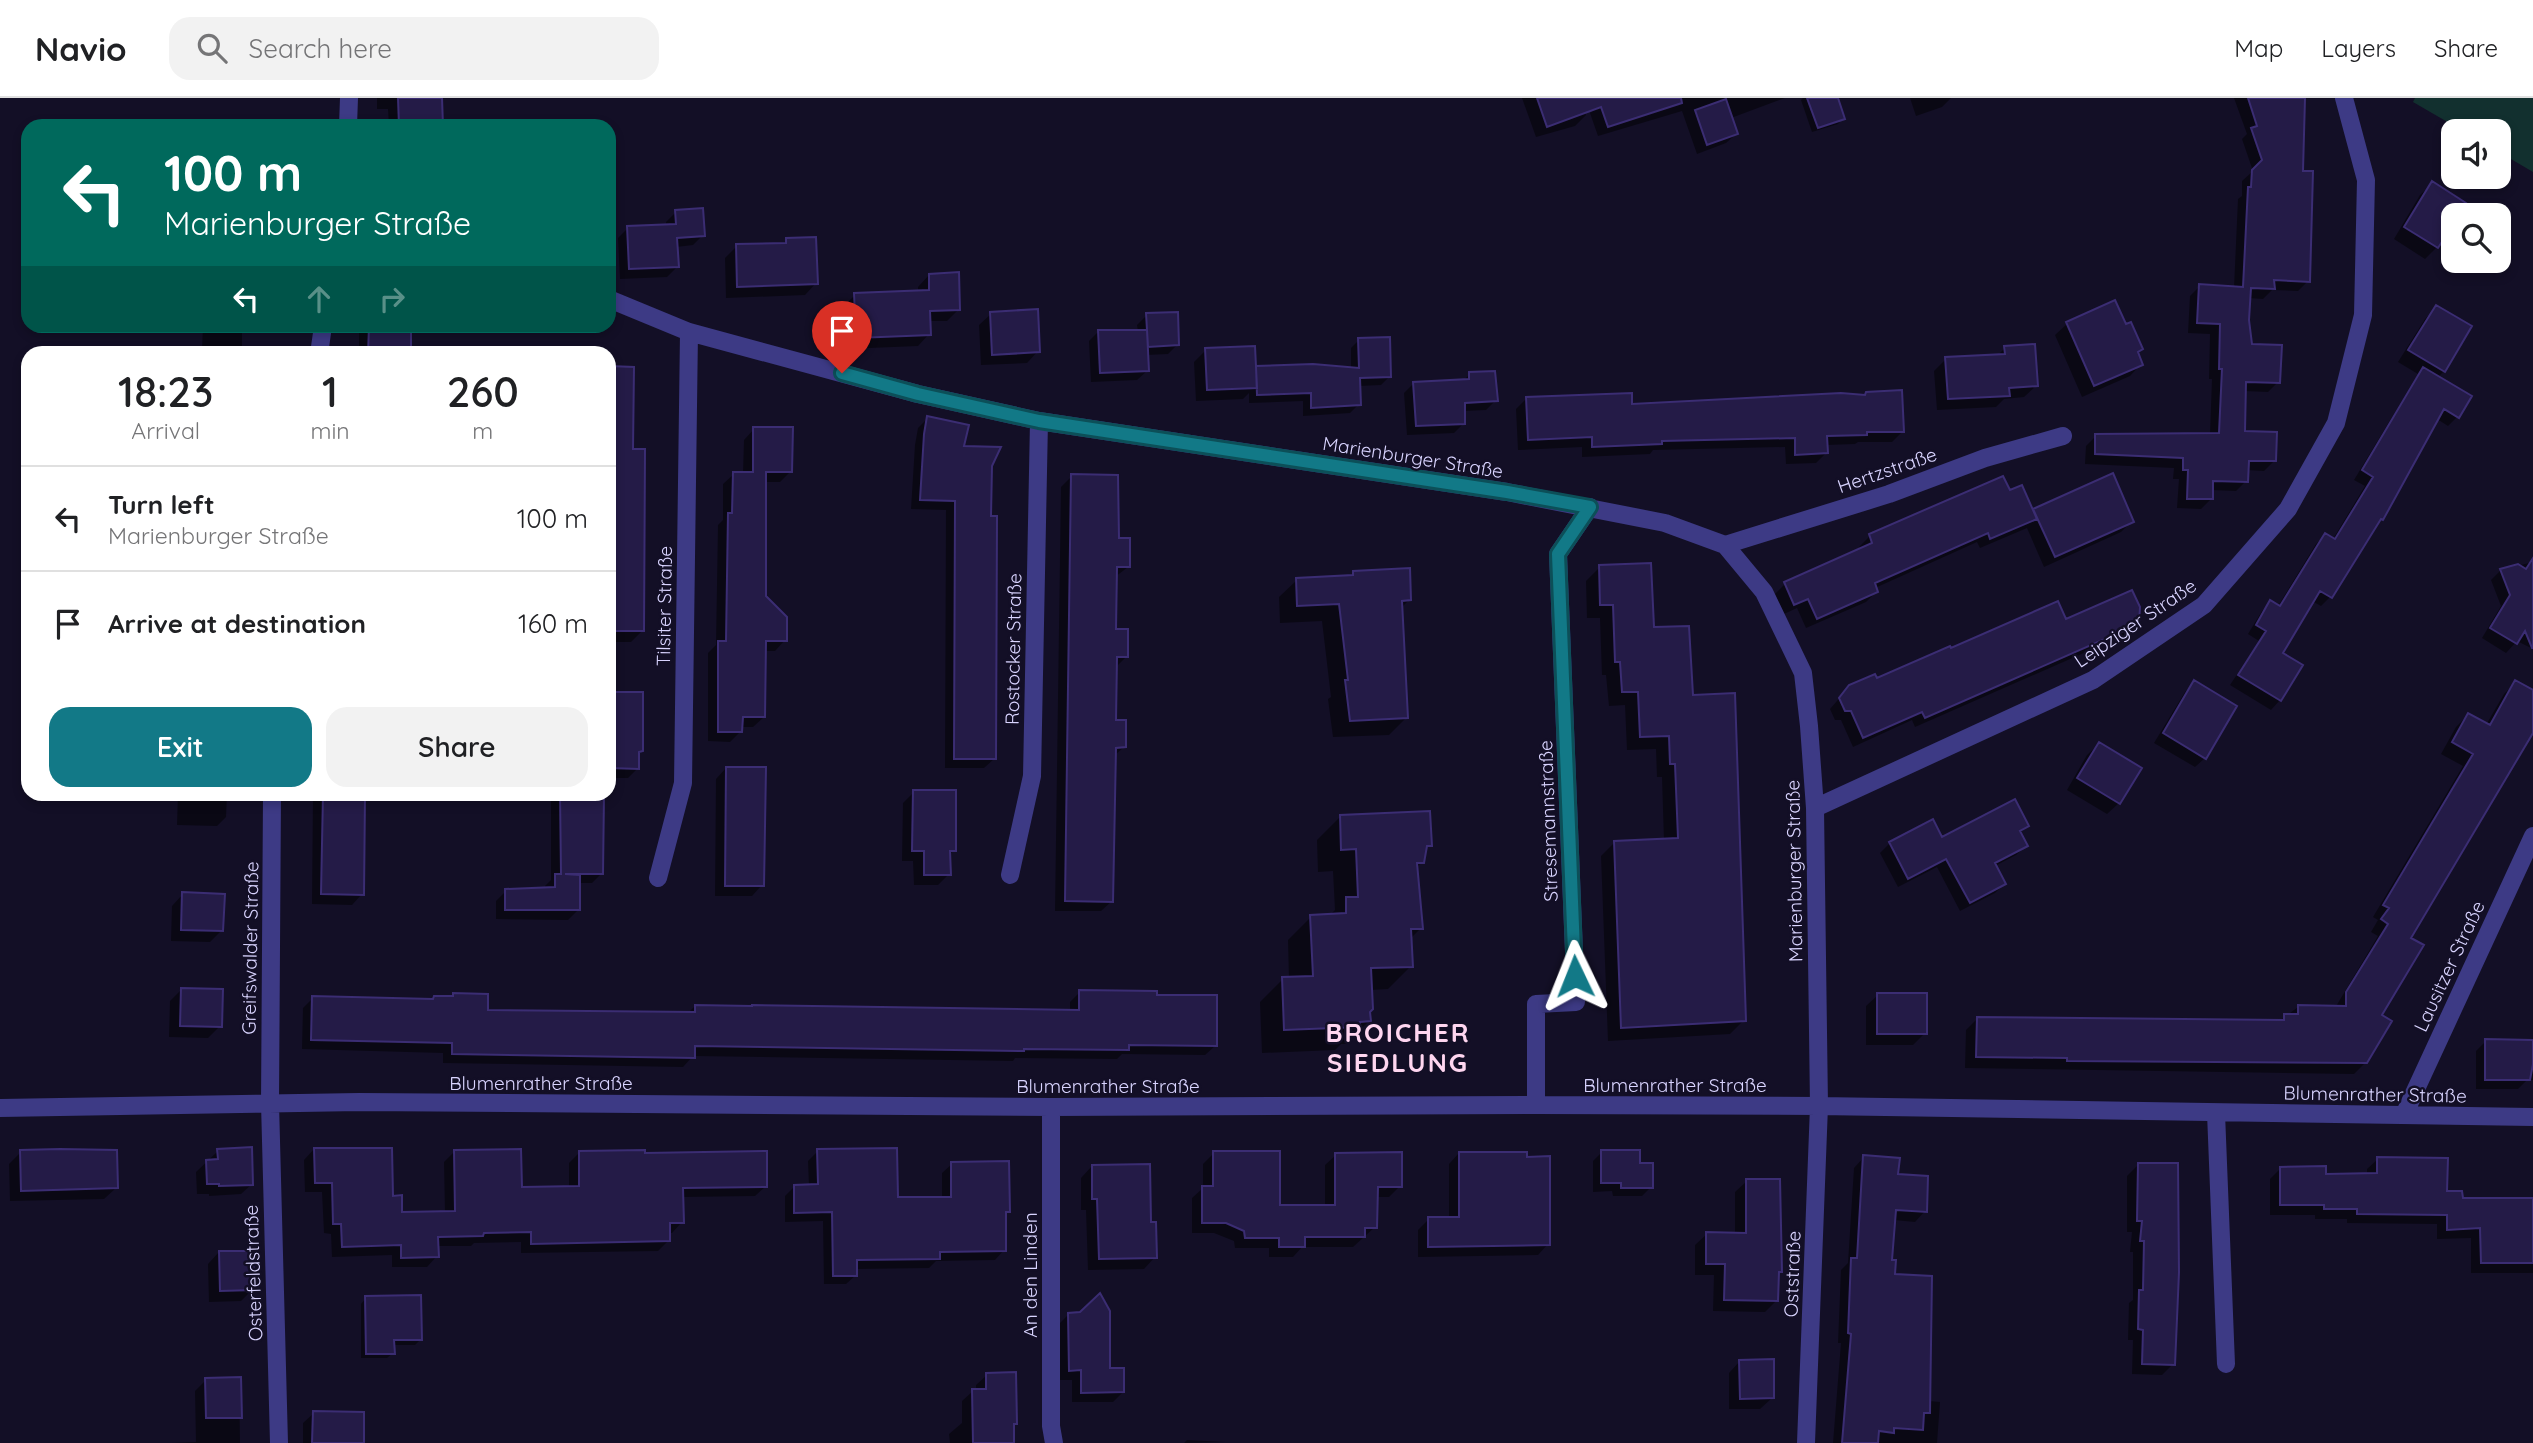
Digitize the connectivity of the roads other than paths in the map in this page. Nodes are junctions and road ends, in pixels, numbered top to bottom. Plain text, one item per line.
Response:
1 (349, 98) edge
2 (2344, 98) edge
3 (348, 119) edge
4 (616, 302) edge
5 (689, 332) junction
6 (1039, 421) junction
7 (2063, 436) dead end
8 (1590, 507) junction
9 (1725, 545) junction
10 (272, 801) edge
11 (1815, 808) junction
12 (2533, 835) edge
13 (1010, 875) dead end
14 (658, 878) dead end
15 (270, 1103) junction
16 (1536, 1105) junction
17 (1819, 1106) junction
18 (1051, 1107) junction
19 (0, 1108) edge
20 (2216, 1113) junction
21 (2403, 1115) junction
22 (2533, 1117) edge
23 (2226, 1364) dead end
24 (279, 1443) edge
25 (1054, 1443) edge
26 (1806, 1443) edge

1 - 3 street
2 - 11 street, Leipziger Straße
4 - 5 street, Marienburger Straße
5 - 6 street, Marienburger Straße
5 - 14 street, Tilsiter Straße
6 - 8 street, Marienburger Straße
6 - 13 street, Rostocker Straße
7 - 9 street, Hertzstraße
8 - 9 street, Marienburger Straße
8 - 16 street, Stresemannstraße
9 - 11 street, Marienburger Straße
10 - 15 street, Greifswalder Straße
11 - 17 street, Marienburger Straße
12 - 21 street, Lausitzer Straße
15 - 18 street, Blumenrather Straße
15 - 19 street, Blumenrather Straße
15 - 24 street, Osterfeldstraße
16 - 17 street, Blumenrather Straße
16 - 18 street, Blumenrather Straße
17 - 20 street, Blumenrather Straße
17 - 26 street, Oststraße
18 - 25 street, An den Linden
20 - 21 street, Blumenrather Straße
20 - 23 street
21 - 22 street, Blumenrather Straße

